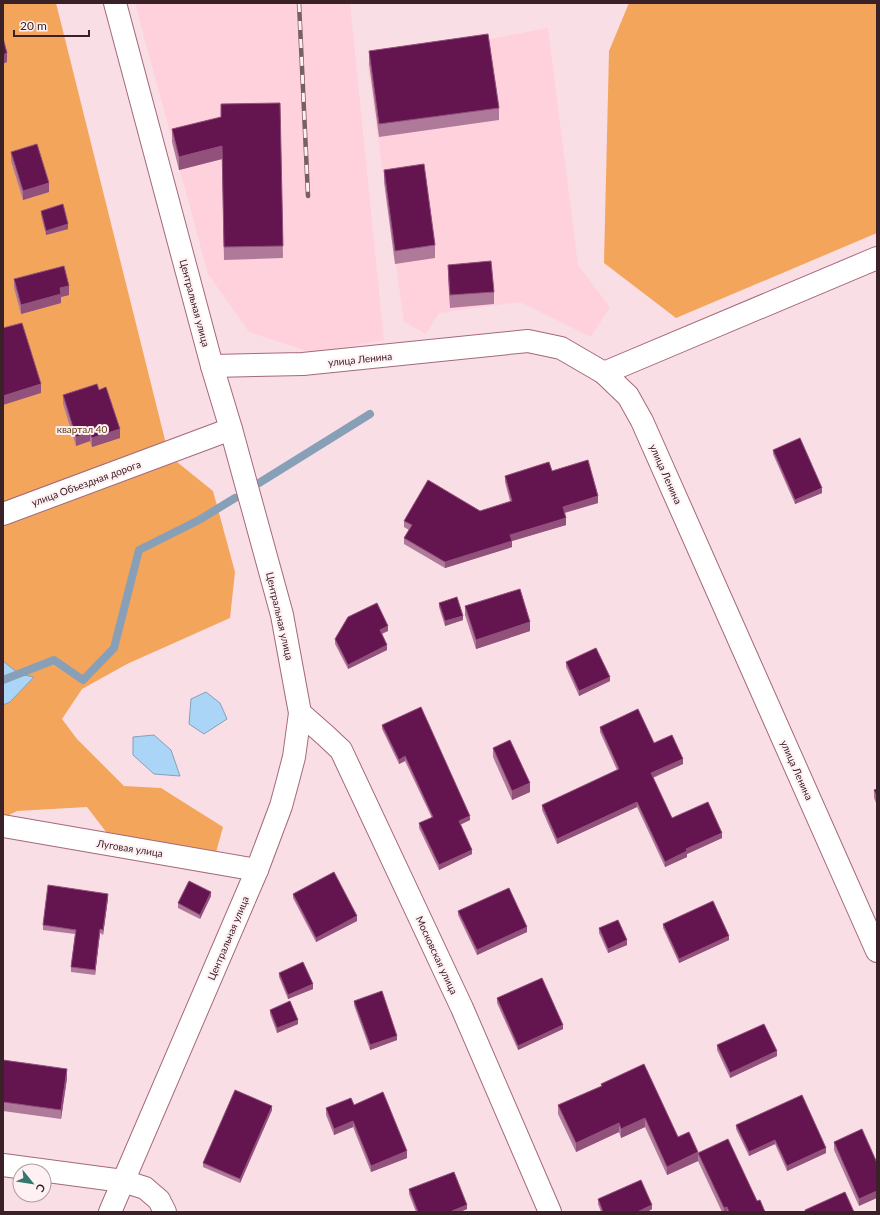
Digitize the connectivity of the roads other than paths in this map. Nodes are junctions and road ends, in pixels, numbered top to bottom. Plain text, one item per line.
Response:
1 (115, 3) edge
2 (877, 258) edge
3 (212, 366) junction
4 (604, 373) junction
5 (231, 429) junction
6 (3, 514) edge
7 (300, 714) junction
8 (3, 826) edge
9 (257, 870) junction
10 (877, 951) edge
11 (3, 1165) edge
12 (123, 1180) junction
13 (110, 1212) edge
14 (165, 1212) edge
15 (550, 1212) edge

1 - 3 street, Центральная улица
2 - 4 street
3 - 4 street, улица Ленина
3 - 5 street, Центральная улица
4 - 10 street, улица Ленина
5 - 6 street, улица Объездная дорога
5 - 7 street, Центральная улица
7 - 9 street, Центральная улица
7 - 15 street, Московская улица
8 - 9 street, Луговая улица
9 - 12 street, Центральная улица
11 - 12 street
12 - 13 street, Центральная улица
12 - 14 street

